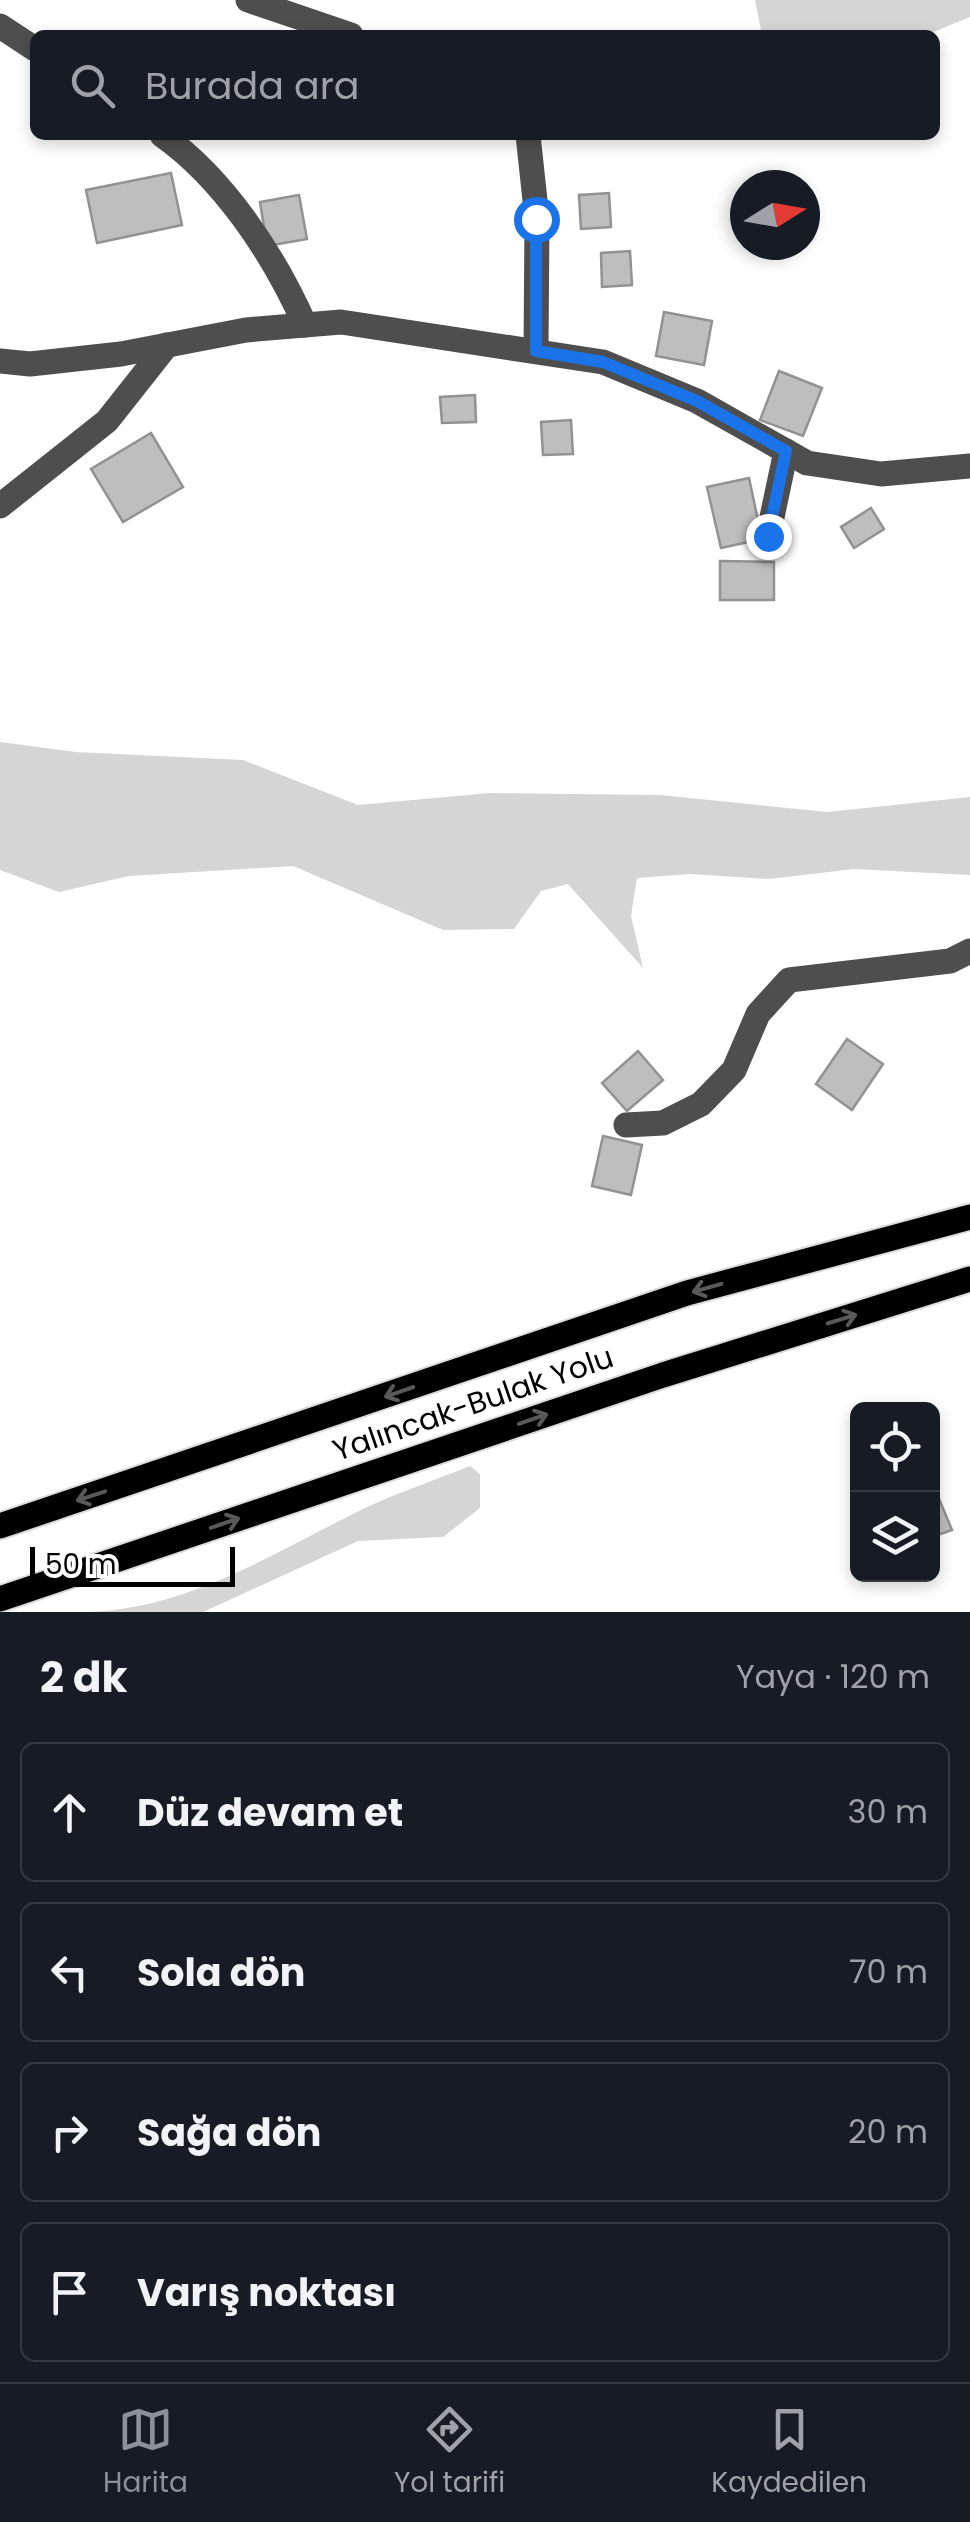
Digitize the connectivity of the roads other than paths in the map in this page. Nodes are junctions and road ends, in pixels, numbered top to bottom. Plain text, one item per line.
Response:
1 (248, 0) edge
2 (0, 26) edge
3 (337, 30) edge
4 (30, 46) edge
5 (169, 140) edge
6 (528, 140) edge
7 (305, 325) junction
8 (167, 345) junction
9 (536, 351) junction
10 (0, 361) edge
11 (786, 451) junction
12 (970, 466) edge
13 (0, 506) edge
14 (768, 536) dead end
15 (970, 951) edge
16 (626, 1126) dead end
17 (970, 1218) edge
18 (970, 1280) edge
19 (0, 1526) edge
20 (0, 1598) edge

1 - 3 street
2 - 4 street
5 - 7 street
6 - 9 street
7 - 8 street
7 - 9 street
8 - 10 street
8 - 13 street
9 - 11 street
11 - 12 street
11 - 14 street
15 - 16 street
17 -> 19 main road, Yalıncak-Bulak Yolu
20 -> 18 main road, Yalıncak-Bulak Yolu

